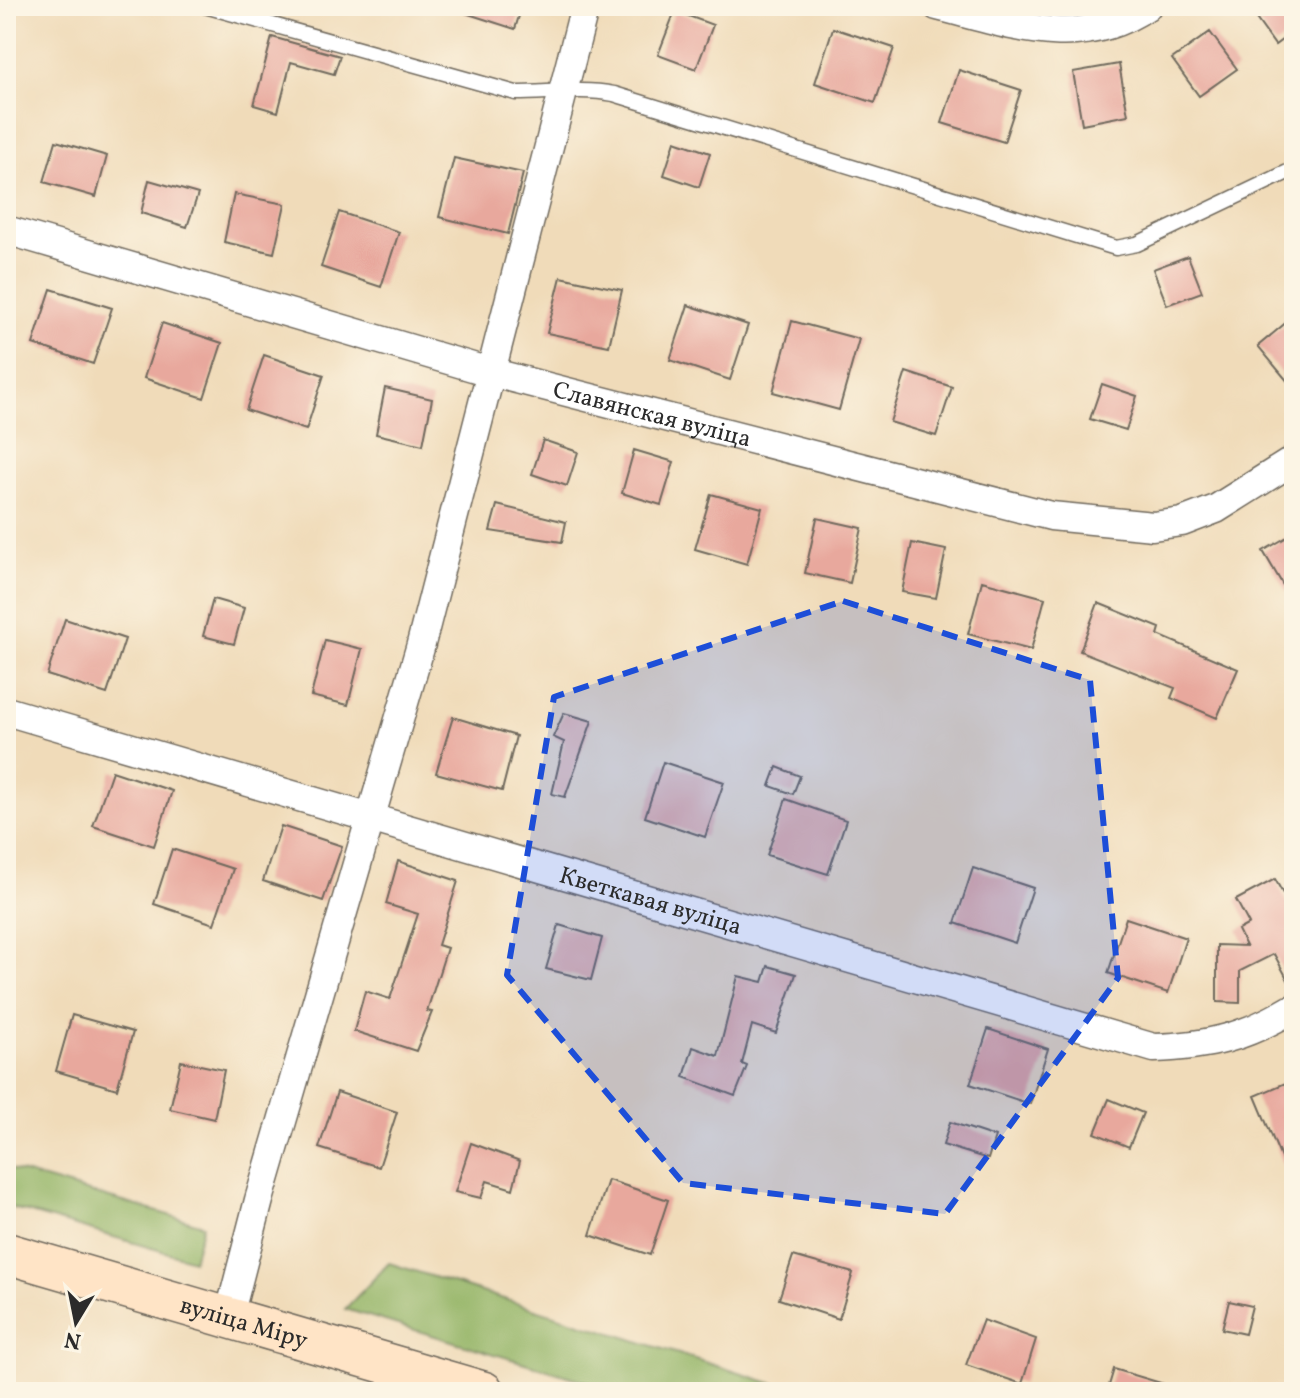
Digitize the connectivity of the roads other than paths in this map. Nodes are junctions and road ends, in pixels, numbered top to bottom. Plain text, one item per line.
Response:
1 (205, 6) edge
2 (585, 6) edge
3 (937, 6) edge
4 (1147, 6) edge
5 (560, 94) junction
6 (1294, 169) edge
7 (6, 230) edge
8 (493, 373) junction
9 (1294, 460) edge
10 (6, 711) edge
11 (369, 815) junction
12 (1294, 1008) edge
13 (6, 1253) edge
14 (229, 1316) junction
15 (484, 1392) edge

1 - 5 lane
2 - 5 street
3 - 4 street
5 - 6 lane
5 - 8 street
7 - 8 street, Славянская вуліца
8 - 9 street, Славянская вуліца
8 - 11 street
10 - 11 street, Кветкавая вуліца
11 - 12 street, Кветкавая вуліца
11 - 14 street
13 - 14 street, вуліца Міру
14 - 15 street, вуліца Міру

